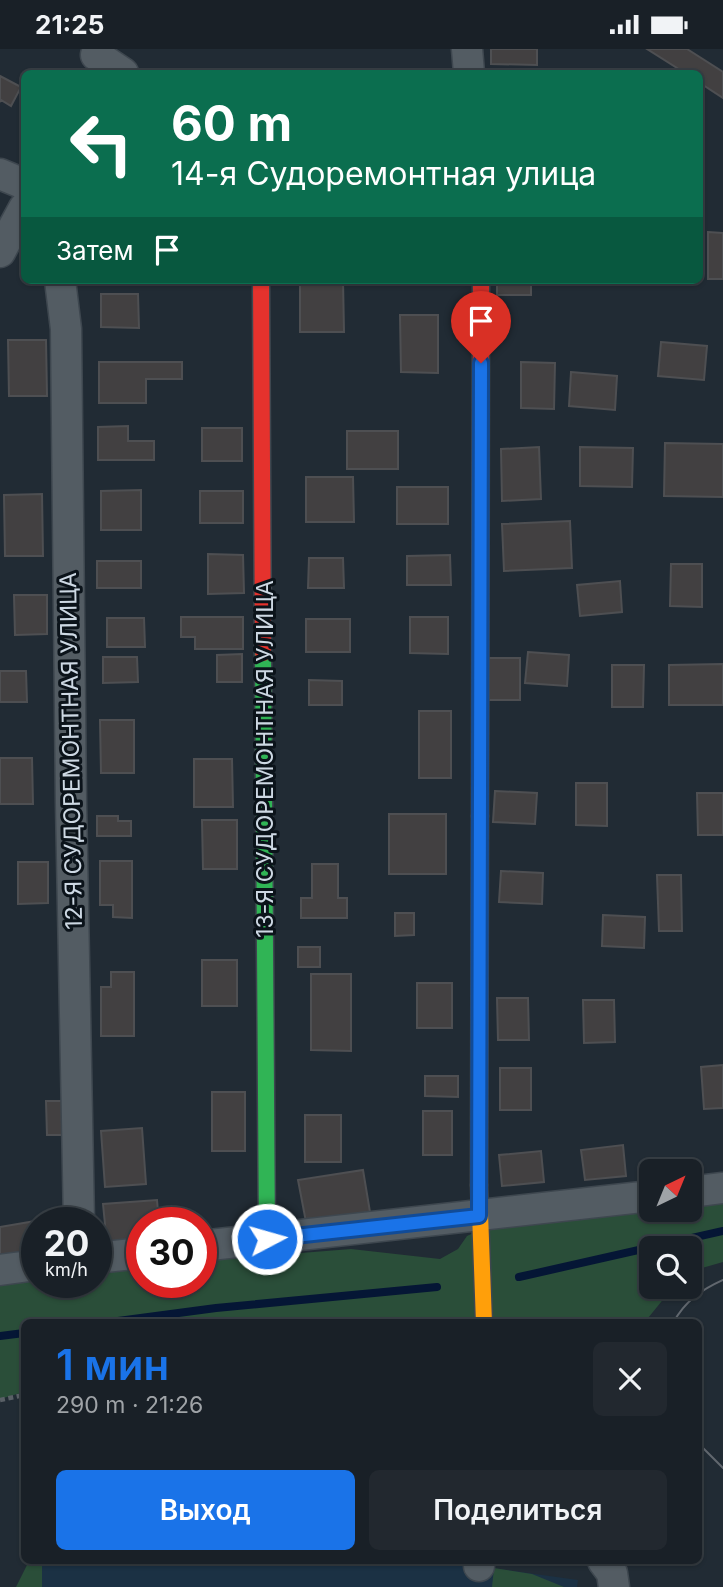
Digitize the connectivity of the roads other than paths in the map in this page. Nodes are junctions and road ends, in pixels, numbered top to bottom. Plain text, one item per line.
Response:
1 (467, 49) edge
2 (94, 59) edge
3 (117, 70) edge
4 (469, 70) edge
5 (0, 174) edge
6 (21, 183) edge
7 (21, 214) edge
8 (0, 253) edge
9 (60, 284) edge
10 (261, 284) edge
11 (481, 284) edge
12 (723, 1188) edge
13 (702, 1191) edge
14 (639, 1197) edge
15 (79, 1207) edge
16 (479, 1216) junction
17 (267, 1239) junction
18 (217, 1244) edge
19 (21, 1267) edge
20 (0, 1270) edge
21 (484, 1319) edge
22 (605, 1564) edge
23 (614, 1587) edge

1 - 4 street
2 - 3 street
5 - 6 street
7 - 8 street
9 - 15 street, 12-Я СУДОРЕМОНТНАЯ УЛИЦА
10 - 17 street, 13-Я СУДОРЕМОНТНАЯ УЛИЦА
11 - 16 street
12 - 13 street
14 - 16 street
16 - 17 street
16 - 21 street
17 - 18 street
19 - 20 street
22 - 23 street

